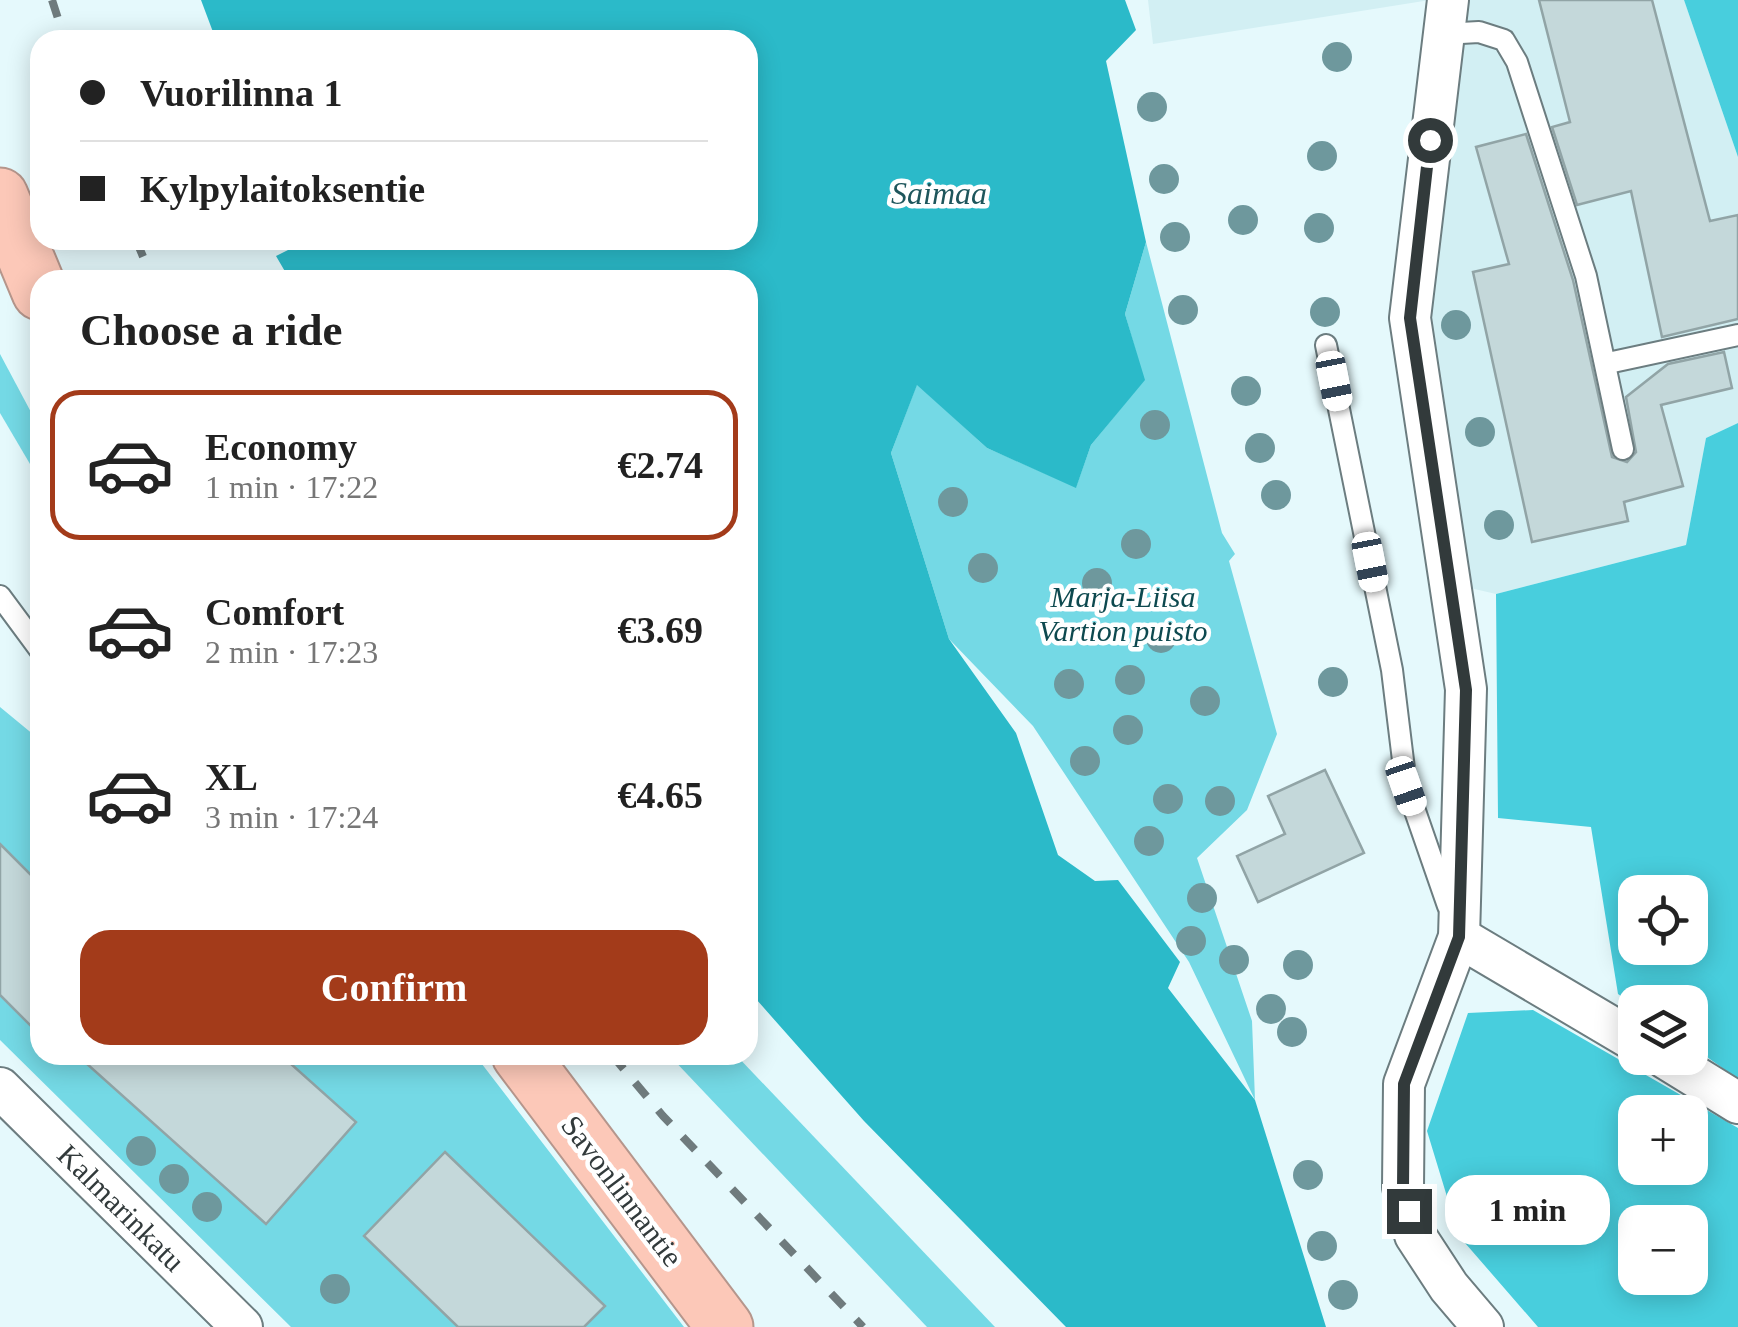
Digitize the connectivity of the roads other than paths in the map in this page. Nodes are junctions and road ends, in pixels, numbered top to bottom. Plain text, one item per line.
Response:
1 (1446, 17) edge
2 (0, 196) edge
3 (31, 270) edge
4 (1738, 335) edge
5 (1326, 345) dead end
6 (1608, 363) junction
7 (1624, 449) dead end
8 (0, 596) edge
9 (30, 636) edge
10 (1459, 937) junction
11 (1618, 1031) edge
12 (528, 1065) edge
13 (1693, 1075) edge
14 (0, 1088) edge
15 (1738, 1102) edge
16 (242, 1327) edge
17 (725, 1327) edge
18 (1484, 1327) edge

1 - 6 lane
1 - 10 street
2 - 3 highway
4 - 6 lane
5 - 10 lane
6 - 7 lane
8 - 9 lane
10 - 11 street
10 - 18 street
12 - 17 highway, Savonlinnantie
13 - 15 street
14 - 16 street, Kalmarinkatu

